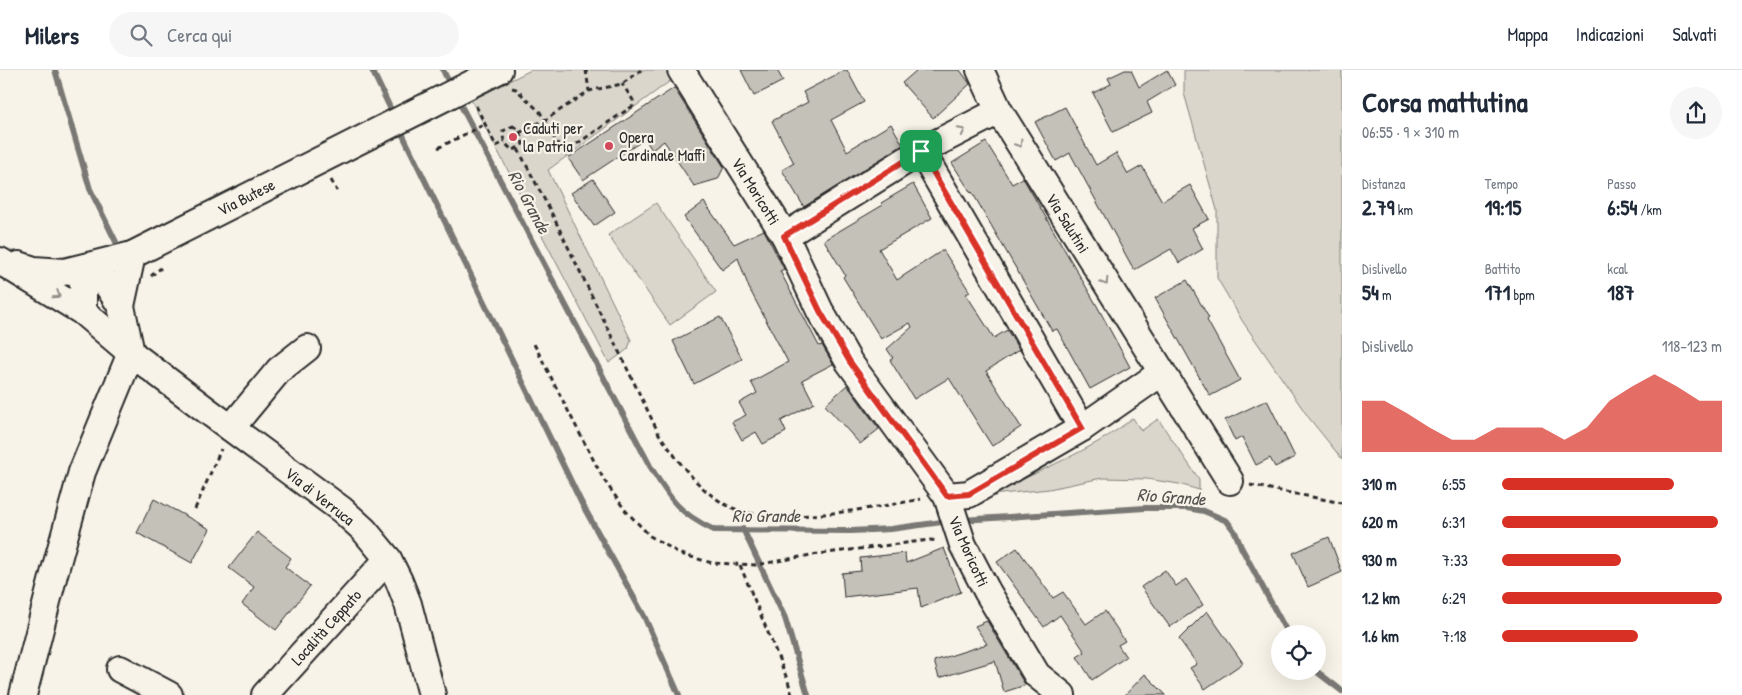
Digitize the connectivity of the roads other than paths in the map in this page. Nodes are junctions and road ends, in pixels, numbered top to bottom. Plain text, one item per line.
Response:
1 (681, 70) edge
2 (980, 70) edge
3 (484, 82) edge
4 (999, 112) junction
5 (921, 151) junction
6 (784, 236) junction
7 (132, 255) junction
8 (0, 260) edge
9 (92, 266) junction
10 (122, 306) junction
11 (83, 312) junction
12 (307, 348) dead end
13 (131, 353) junction
14 (1161, 373) junction
15 (231, 428) junction
16 (1082, 428) junction
17 (1230, 481) road end
18 (948, 500) junction
19 (388, 559) junction
20 (120, 669) dead end
21 (1035, 685) edge
22 (23, 695) edge
23 (169, 695) edge
24 (265, 695) edge
25 (432, 695) edge
26 (1062, 695) edge

1 - 6 street, Via Moricotti
2 - 4 street, Via Salutini
3 - 7 street, Via Butese
5 -> 4 street
4 -> 14 street, Via Salutini
5 - 6 street
5 - 16 street
6 - 18 street, Via Moricotti
7 - 9 street, Via Butese
7 - 10 street
8 - 9 street, Via Butese
8 -> 11 street, Via di Verruca
9 - 10 street
9 - 11 street
10 - 13 street
11 - 13 street, Via di Verruca
12 - 15 street
13 - 15 street, Via di Verruca
13 - 22 street
14 - 16 street
14 - 17 street, Via Salutini
15 - 19 street, Via di Verruca
16 - 18 street
18 - 21 street, Via Moricotti
19 - 24 street, Località Ceppato
19 - 25 street, Via di Verruca
20 - 23 street
21 - 26 street

